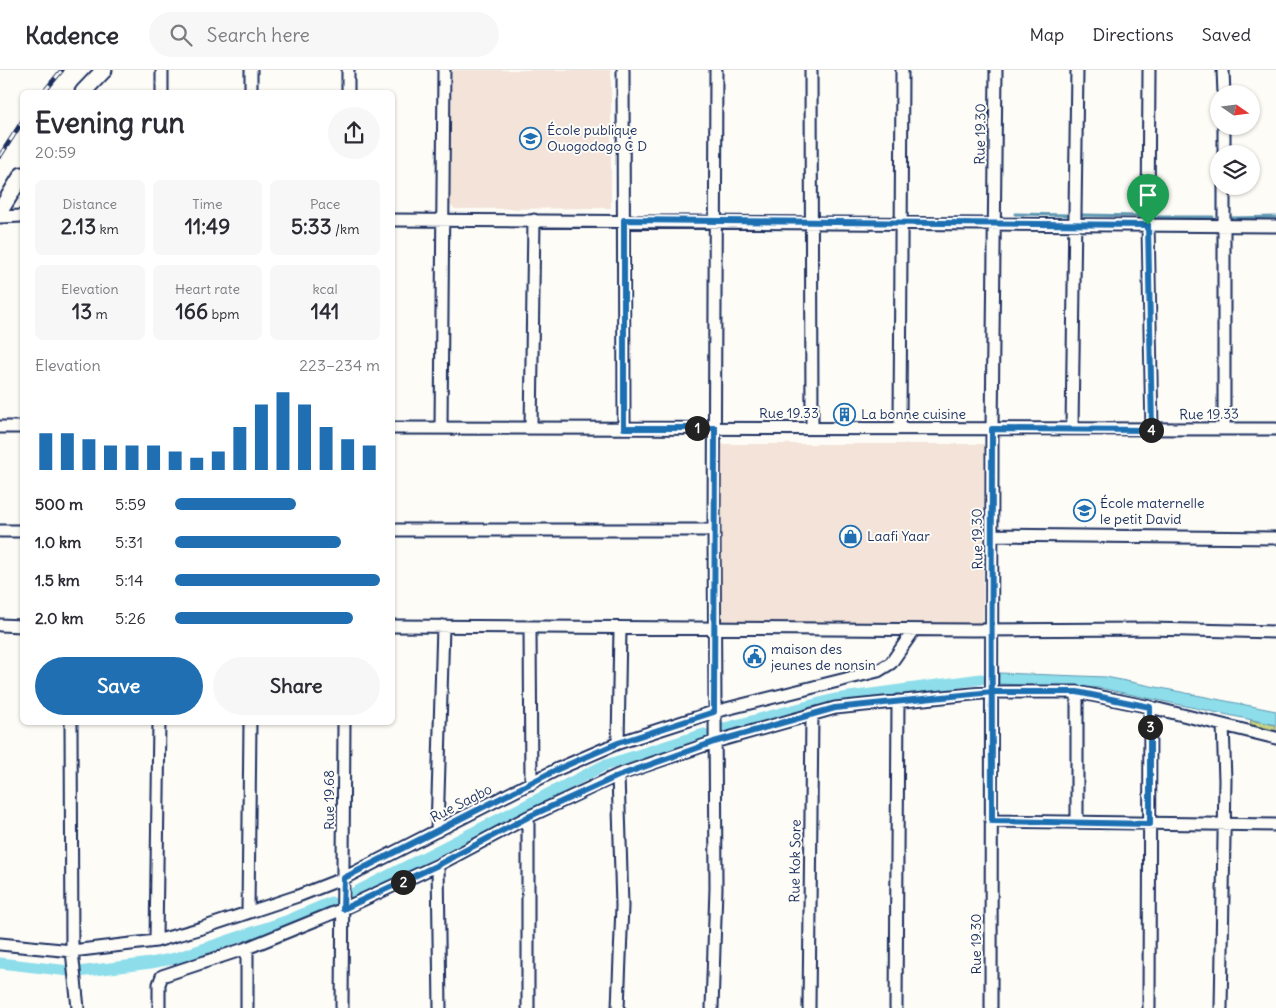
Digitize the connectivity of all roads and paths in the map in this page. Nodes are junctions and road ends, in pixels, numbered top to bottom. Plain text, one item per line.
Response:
1 (104, 70) edge
2 (162, 70) edge
3 (251, 70) edge
4 (348, 70) edge
5 (444, 70) edge
6 (623, 70) edge
7 (716, 70) edge
8 (811, 70) edge
9 (902, 70) edge
10 (996, 70) edge
11 (1077, 70) edge
12 (1149, 70) edge
13 (1223, 70) edge
14 (1224, 85) edge
15 (86, 90) edge
16 (162, 90) edge
17 (251, 90) edge
18 (348, 90) edge
19 (20, 178) edge
20 (1224, 195) edge
21 (0, 211) edge
22 (0, 216) edge
23 (20, 216) edge
24 (442, 219) junction
25 (395, 220) edge
26 (534, 220) junction
27 (624, 220) junction
28 (716, 221) junction
29 (810, 222) junction
30 (902, 222) junction
31 (994, 223) junction
32 (1075, 224) junction
33 (1148, 225) junction
34 (1224, 226) junction
35 (1276, 226) edge
36 (0, 427) edge
37 (20, 427) edge
38 (900, 427) junction
39 (395, 428) edge
40 (441, 428) junction
41 (531, 428) junction
42 (624, 428) junction
43 (715, 428) junction
44 (812, 428) junction
45 (992, 429) junction
46 (1072, 429) junction
47 (1224, 429) junction
48 (1276, 429) edge
49 (1152, 430) junction
50 (395, 530) edge
51 (714, 530) junction
52 (0, 531) edge
53 (20, 531) edge
54 (992, 535) junction
55 (1276, 538) edge
56 (0, 625) edge
57 (20, 626) edge
58 (395, 626) edge
59 (443, 626) junction
60 (530, 628) junction
61 (620, 628) junction
62 (714, 628) junction
63 (914, 630) junction
64 (993, 630) junction
65 (1276, 632) edge
66 (992, 692) junction
67 (1077, 692) junction
68 (898, 700) junction
69 (1150, 707) junction
70 (714, 712) junction
71 (812, 714) junction
72 (71, 725) edge
73 (159, 725) edge
74 (250, 725) edge
75 (344, 725) edge
76 (1223, 725) junction
77 (1276, 738) edge
78 (714, 742) junction
79 (618, 743) junction
80 (618, 776) junction
81 (531, 784) junction
82 (528, 817) junction
83 (992, 821) junction
84 (1077, 822) junction
85 (1150, 824) junction
86 (1223, 824) junction
87 (1276, 825) edge
88 (437, 831) junction
89 (438, 865) junction
90 (344, 878) junction
91 (343, 909) junction
92 (248, 912) junction
93 (156, 941) junction
94 (0, 944) edge
95 (246, 948) junction
96 (72, 951) junction
97 (78, 1008) edge
98 (159, 1008) edge
99 (247, 1008) edge
100 (342, 1008) edge
101 (440, 1008) edge
102 (528, 1008) edge
103 (618, 1008) edge
104 (712, 1008) edge
105 (809, 1008) edge
106 (896, 1008) edge
107 (992, 1008) edge
108 (1149, 1008) edge
109 (1221, 1008) edge

1 - 15 main road
2 - 16 street
3 - 17 street
4 - 18 street
5 - 24 street
6 - 27 street
7 - 28 street
8 - 29 street
9 - 30 street
10 - 31 street, Rue 19.30
11 - 32 street
12 - 33 street
13 - 14 street
19 - 21 main road
20 - 34 street
22 - 23 street
24 - 25 street
24 - 26 street
24 - 40 street
26 - 27 street
26 - 41 street
27 - 28 street
27 - 42 street
28 - 29 street
28 - 43 street
29 - 30 street
29 - 44 street
30 - 31 street
30 - 38 street
31 - 32 street
31 - 45 street, Rue 19.30
32 - 33 street
32 - 46 street
33 - 34 street
33 - 49 street
34 - 35 street
34 - 47 street
36 - 37 street
38 - 44 street, Rue 19.33
38 - 45 street, Rue 19.33
39 - 40 street, Rue 19.33
40 - 41 street, Rue 19.33
41 - 42 street, Rue 19.33
42 - 43 street, Rue 19.33
43 - 44 street, Rue 19.33
43 - 51 street
45 - 46 street, Rue 19.33
45 - 54 street, Rue 19.30
46 - 49 street, Rue 19.33
47 - 48 street, Rue 19.33
47 - 49 street, Rue 19.33
50 - 51 street
51 - 62 street
52 - 53 street
54 - 55 street
54 - 64 street, Rue 19.30
56 - 57 street
58 - 59 street
59 - 60 street
59 - 88 street
60 - 61 street
60 - 81 street
61 - 62 street
61 - 79 street
62 - 63 street
62 - 70 street
63 - 64 street
63 - 70 street, Rue Sagbo
64 - 65 street
64 - 66 street, Rue 19.30
66 - 67 street
66 - 68 street
66 - 83 street, Rue 19.30
67 - 69 street
67 - 84 street
68 - 71 street
68 - 106 street
69 - 76 street
69 - 85 street
70 - 78 street
70 - 79 street, Rue Sagbo
71 - 78 street
71 - 105 street, Rue Kok Sore
72 - 96 street
73 - 93 street
74 - 92 street
75 - 90 street, Rue 19.68
76 - 77 street
76 - 86 street
78 - 80 street
78 - 104 street
79 - 81 street, Rue Sagbo
80 - 82 street
80 - 103 street
81 - 88 street, Rue Sagbo
82 - 89 street
82 - 102 street
83 - 84 street
83 - 107 street, Rue 19.30
84 - 85 street
85 - 86 street
85 - 108 street
86 - 87 street
86 - 109 street
88 - 90 street, Rue Sagbo
89 - 91 street
89 - 101 street
90 - 91 street, Rue 19.68
90 - 92 street, Rue Sagbo
91 - 95 street
91 - 100 street, Rue 19.68
92 - 93 street, Rue Sagbo
93 - 96 street, Rue Sagbo
94 - 96 street, Rue Sagbo
95 - 98 street
95 - 99 street
96 - 97 street

